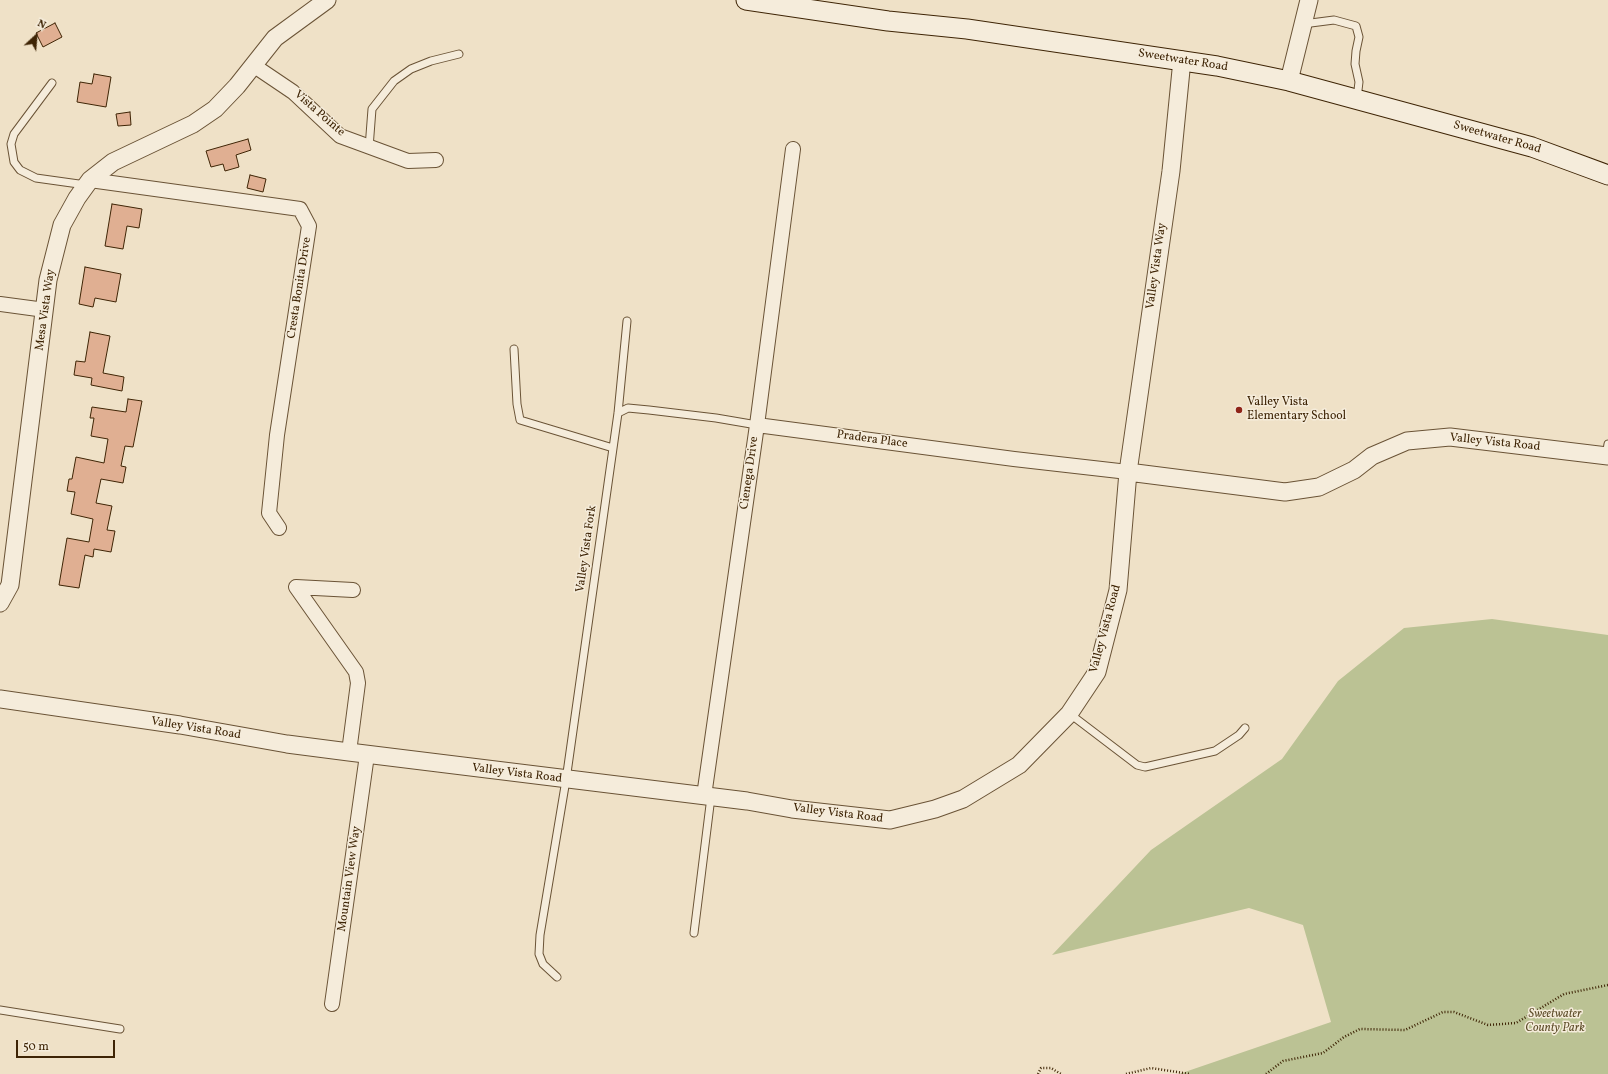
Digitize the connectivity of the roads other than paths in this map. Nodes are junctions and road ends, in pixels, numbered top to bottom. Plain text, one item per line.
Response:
1 (327, 0) edge
2 (746, 0) edge
3 (1309, 0) edge
4 (1303, 24) junction
5 (459, 54) dead end
6 (1182, 60) junction
7 (254, 65) junction
8 (1289, 80) junction
9 (52, 83) dead end
10 (1357, 99) junction
11 (370, 148) junction
12 (793, 148) dead end
13 (436, 160) dead end
14 (1608, 175) edge
15 (88, 183) junction
16 (0, 304) edge
17 (46, 310) junction
18 (627, 320) dead end
19 (514, 349) dead end
20 (618, 413) junction
21 (757, 425) junction
22 (613, 448) junction
23 (1607, 452) edge
24 (1128, 472) junction
25 (279, 528) dead end
26 (353, 590) dead end
27 (0, 603) edge
28 (0, 700) edge
29 (1069, 714) junction
30 (1245, 728) dead end
31 (349, 752) junction
32 (367, 754) junction
33 (566, 780) junction
34 (707, 797) junction
35 (694, 933) dead end
36 (557, 977) dead end
37 (332, 1004) dead end
38 (0, 1010) edge
39 (120, 1029) dead end

1 - 7 street, Mesa Vista Way
2 - 6 main road, Sweetwater Road
3 - 4 street
4 - 8 street
4 - 10 lane
5 - 11 lane
6 - 8 main road, Sweetwater Road
6 - 24 street, Valley Vista Way
7 - 11 street, Vista Pointe
7 - 15 street, Mesa Vista Way
8 - 10 main road, Sweetwater Road
9 - 15 lane
10 - 14 main road, Sweetwater Road
11 - 13 street, Vista Pointe
12 - 21 street, Cienega Drive
15 - 17 street, Mesa Vista Way
15 - 25 street, Cresta Bonita Drive
16 - 17 street
17 - 27 street, Mesa Vista Way
18 - 20 lane, Valley Vista Fork
19 - 22 lane
20 - 21 lane, Pradera Place
20 - 22 lane, Valley Vista Fork
21 - 24 street, Pradera Place
21 - 34 street, Cienega Drive
22 - 33 lane, Valley Vista Fork
23 - 24 street, Valley Vista Road
24 - 29 street, Valley Vista Road
26 - 31 street
28 - 31 street, Valley Vista Road
29 - 30 lane
29 - 34 street, Valley Vista Road
31 - 32 street, Valley Vista Road
32 - 33 street, Valley Vista Road
32 - 37 street, Mountain View Way
33 - 34 street, Valley Vista Road
33 - 36 lane, Valley Vista Fork
34 - 35 lane
38 - 39 lane

